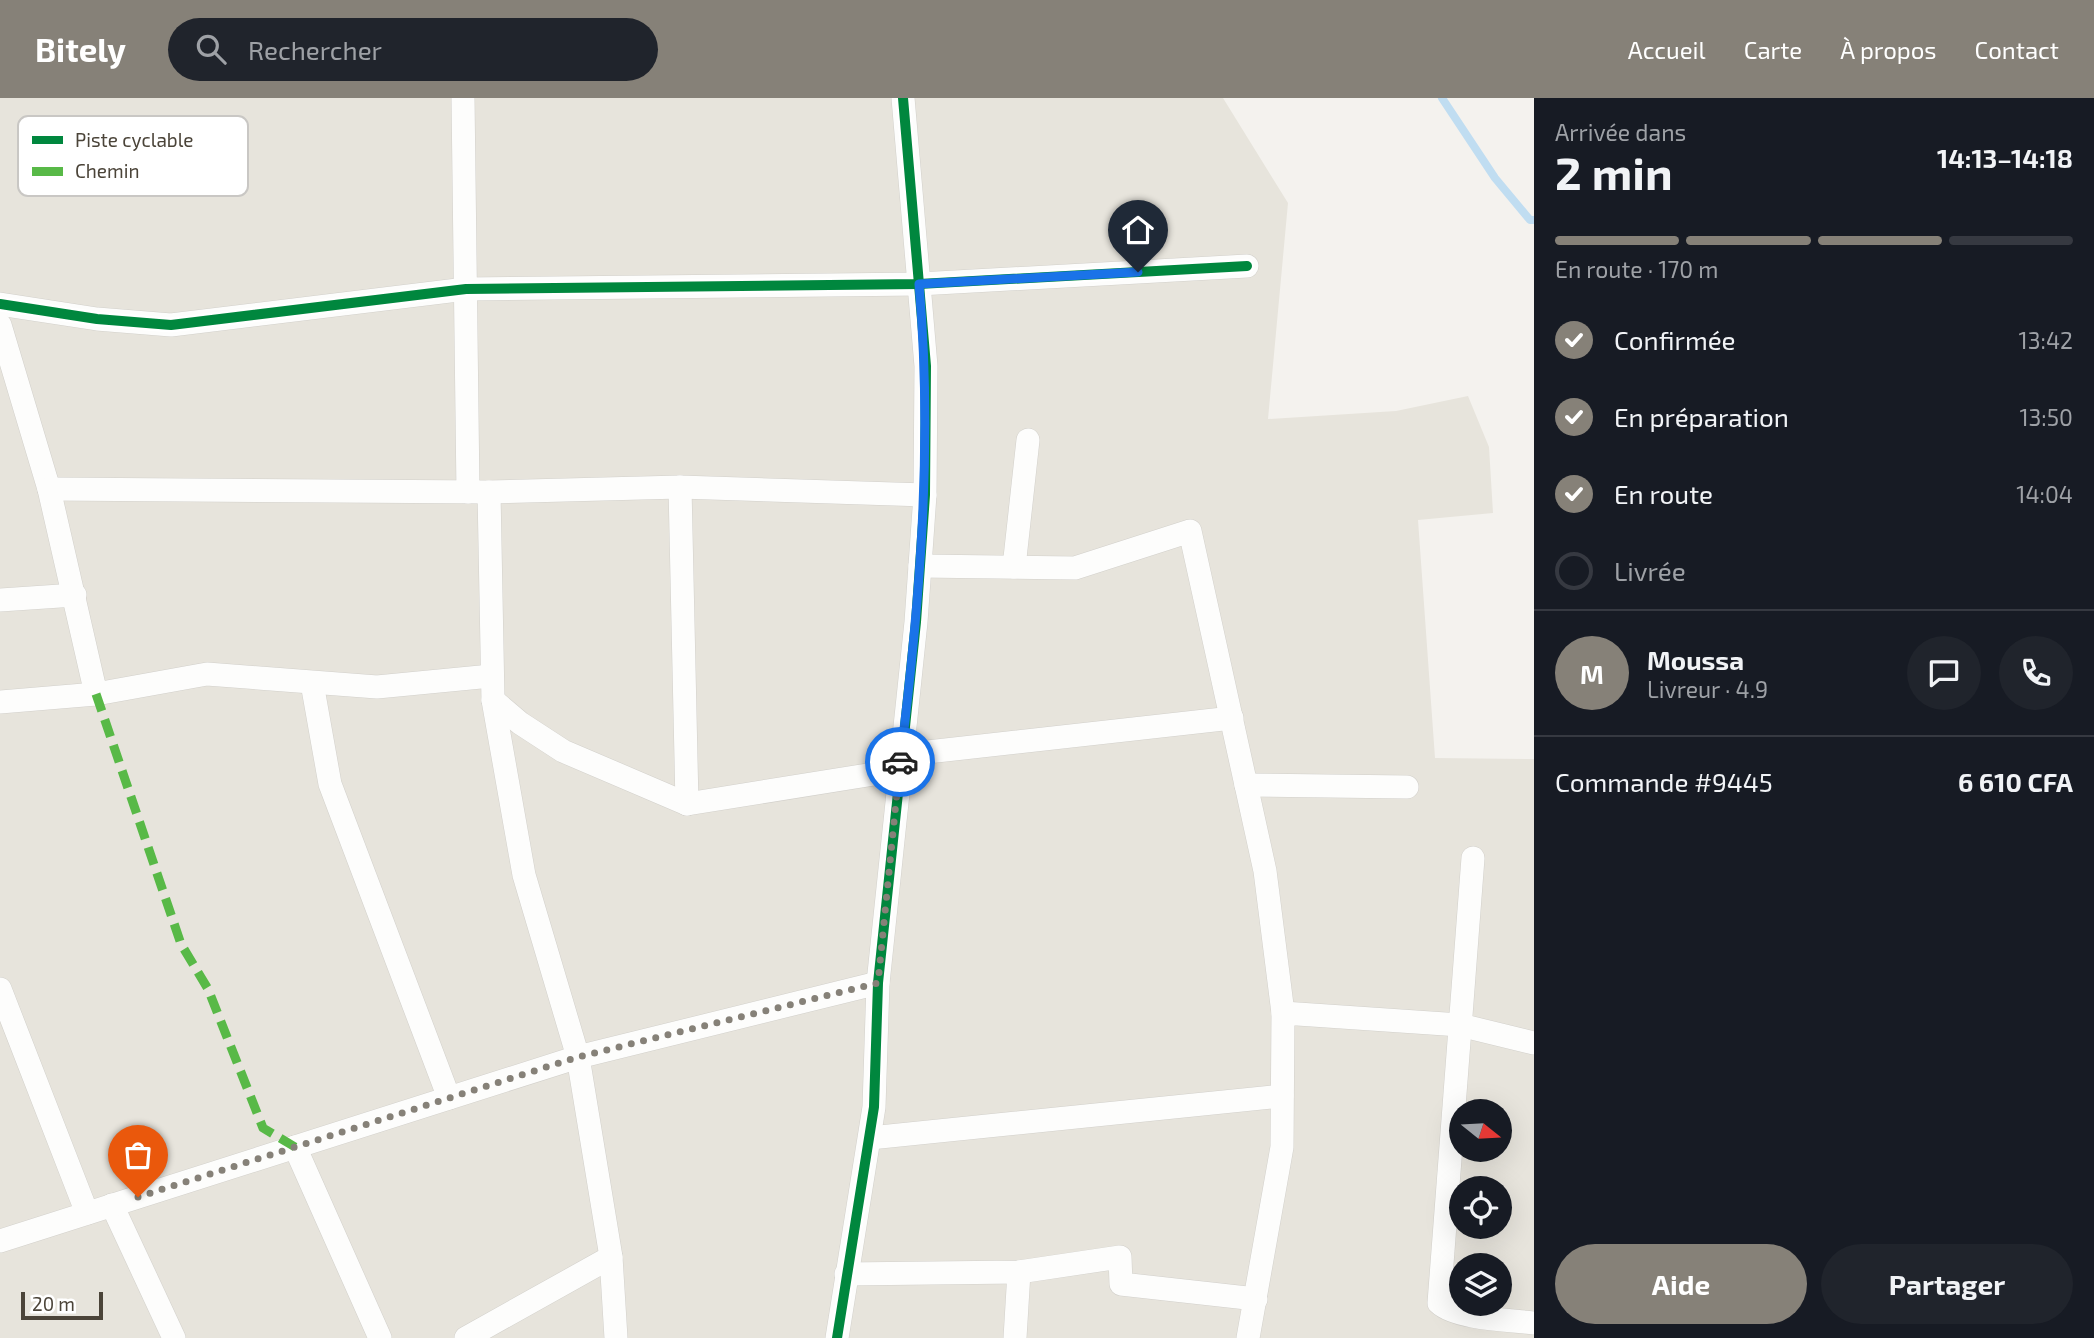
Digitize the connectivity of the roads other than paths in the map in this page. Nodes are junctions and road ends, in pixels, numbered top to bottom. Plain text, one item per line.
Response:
1 (463, 98) edge
2 (903, 98) edge
3 (1247, 266) dead end
4 (919, 284) junction
5 (466, 289) junction
6 (0, 304) edge
7 (0, 325) edge
8 (1028, 440) dead end
9 (680, 487) junction
10 (49, 489) junction
11 (479, 492) junction
12 (925, 495) junction
13 (920, 566) junction
14 (1014, 567) junction
15 (75, 595) junction
16 (0, 600) edge
17 (491, 676) junction
18 (312, 684) junction
19 (96, 694) junction
20 (493, 699) junction
21 (0, 702) edge
22 (1232, 718) junction
23 (900, 763) junction
24 (1246, 785) junction
25 (1407, 787) dead end
26 (687, 804) junction
27 (1473, 858) dead end
28 (878, 983) junction
29 (0, 989) edge
30 (1283, 1013) junction
31 (1460, 1025) junction
32 (1534, 1043) edge
33 (578, 1057) junction
34 (1282, 1096) junction
35 (449, 1098) junction
36 (870, 1138) junction
37 (295, 1147) junction
38 (112, 1205) junction
39 (87, 1213) junction
40 (0, 1241) edge
41 (611, 1257) junction
42 (1019, 1272) junction
43 (846, 1275) junction
44 (1256, 1299) junction
45 (1534, 1323) edge
46 (174, 1338) edge
47 (380, 1338) edge
48 (466, 1338) edge
49 (616, 1338) edge
50 (837, 1338) edge
51 (1015, 1338) edge
52 (1248, 1338) edge

1 - 5 street
2 - 4 street
3 - 4 street
4 - 5 street
4 - 12 street
5 - 6 street
5 - 11 street
7 - 10 street
8 - 14 street
9 - 11 street
9 - 12 street
9 - 26 street
10 - 11 street
10 - 15 street
11 - 17 street
12 - 13 street
13 - 14 street
13 - 23 street
14 - 22 street
15 - 16 street
15 - 19 street
17 - 18 street
17 - 20 street
18 - 19 street
18 - 35 street
19 - 21 street
20 - 26 street
20 - 33 street
22 - 23 street
22 - 24 street
23 - 26 street
23 - 28 street
24 - 25 street
24 - 30 street
27 - 31 street
28 - 33 street
28 - 36 street
29 - 39 street
30 - 31 street
30 - 34 street
31 - 32 street
31 - 45 street
33 - 35 street
33 - 41 street
34 - 36 street
34 - 44 street
35 - 37 street
36 - 43 street
37 - 38 street
37 - 47 street
38 - 39 street
38 - 46 street
39 - 40 street
41 - 48 street
41 - 49 street
42 - 43 street
42 - 44 street
42 - 51 street
43 - 50 street
44 - 52 street

